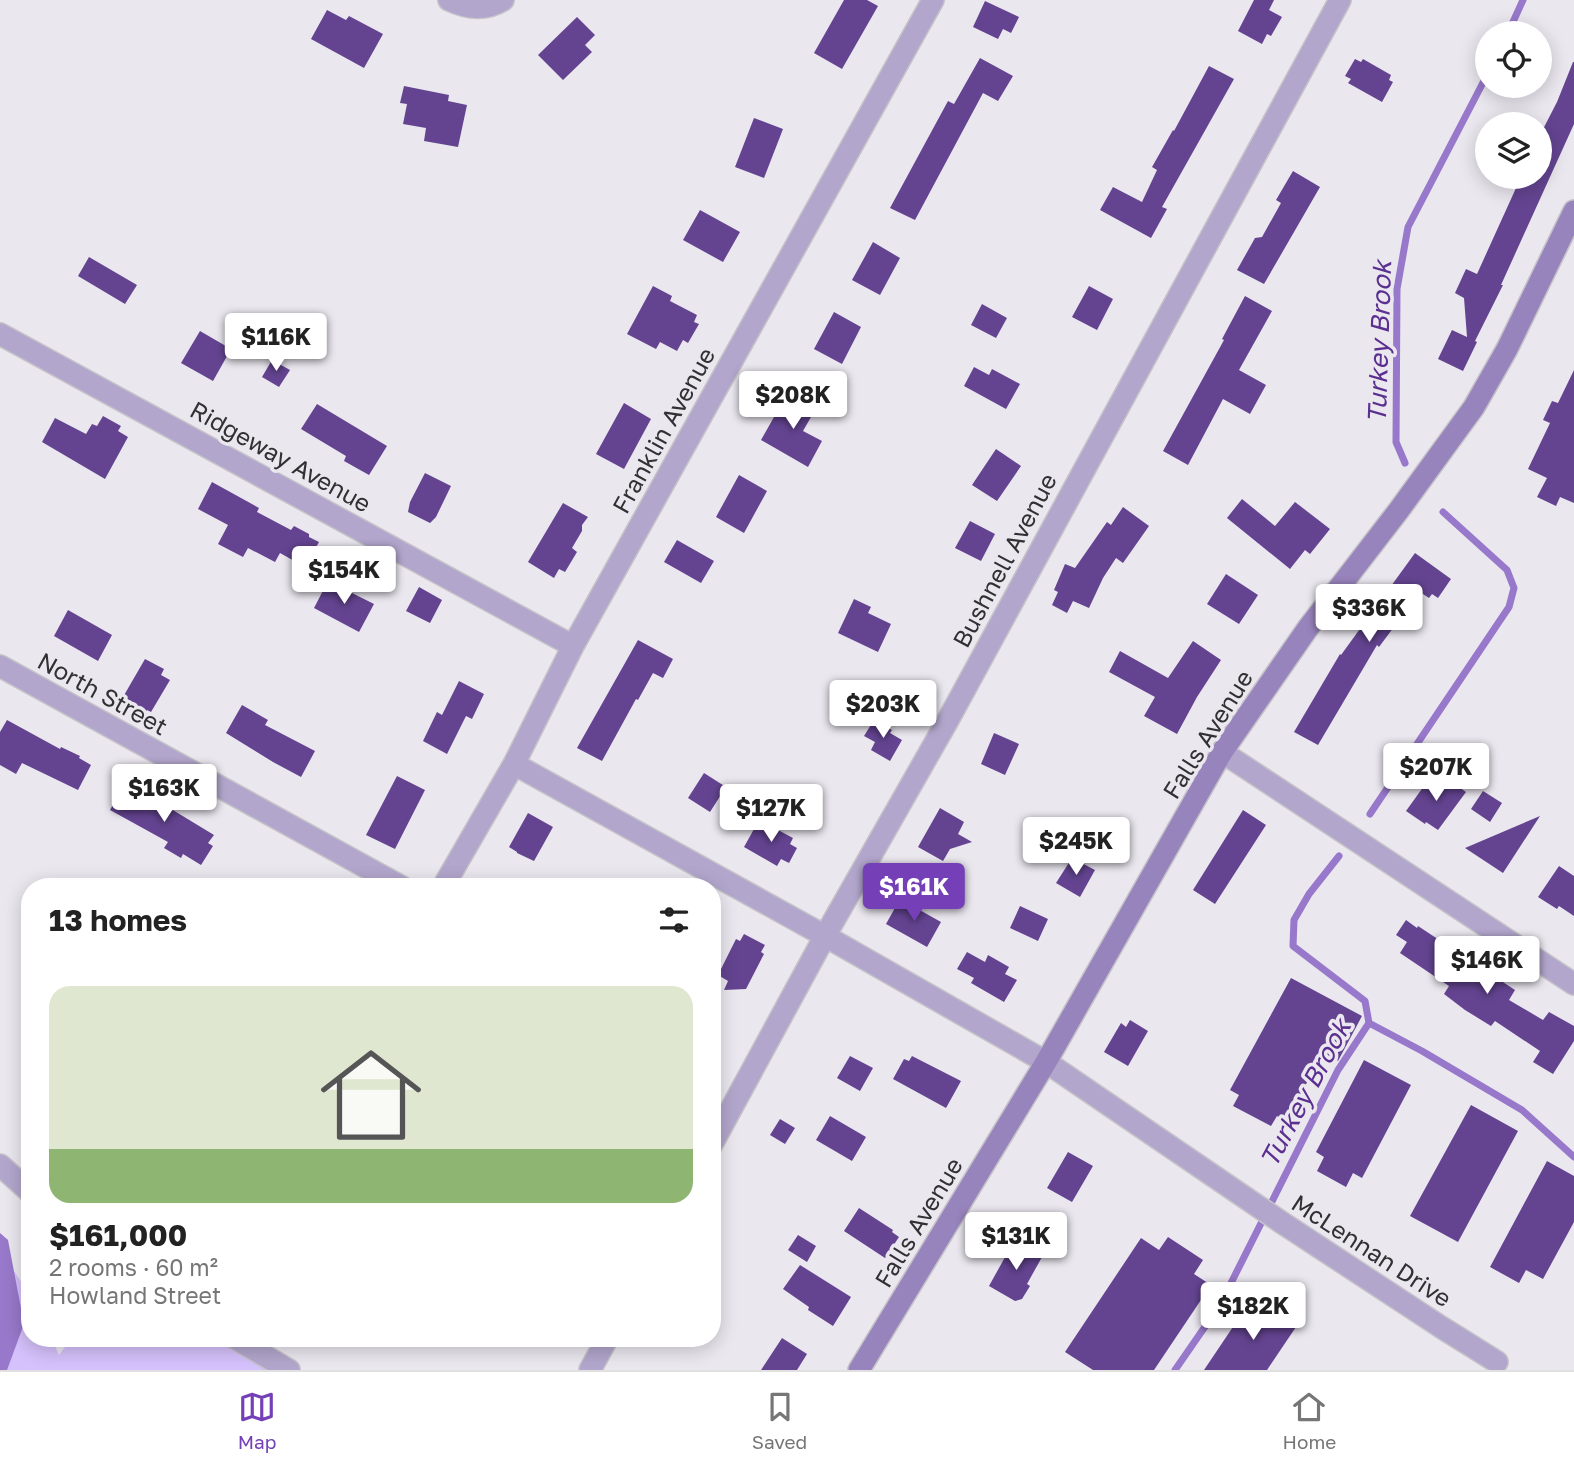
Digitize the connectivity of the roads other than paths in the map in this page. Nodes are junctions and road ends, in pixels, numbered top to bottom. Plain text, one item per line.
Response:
1 (449, 0) edge
2 (503, 0) edge
3 (933, 0) edge
4 (1340, 0) edge
5 (1574, 211) edge
6 (0, 334) edge
7 (573, 646) junction
8 (0, 666) edge
9 (1222, 752) junction
10 (514, 764) junction
11 (386, 878) edge
12 (448, 878) edge
13 (720, 878) edge
14 (721, 878) edge
15 (825, 936) junction
16 (1574, 984) edge
17 (1046, 1062) junction
18 (721, 1127) edge
19 (0, 1164) edge
20 (21, 1184) edge
21 (250, 1347) edge
22 (603, 1347) edge
23 (1497, 1362) dead end
24 (289, 1370) edge
25 (590, 1370) edge
26 (859, 1370) edge

1 - 2 street
3 - 7 street, Franklin Avenue
4 - 15 street, Bushnell Avenue
5 - 9 main road, Falls Avenue
6 - 7 street, Ridgeway Avenue
7 - 10 street, Franklin Avenue
8 - 11 street, North Street
9 - 16 street
9 - 17 main road, Falls Avenue
10 - 12 street, Franklin Avenue
10 - 13 street, McLennan Drive
14 - 15 street, McLennan Drive
15 - 17 street, McLennan Drive
15 - 18 street, Bushnell Avenue
17 - 23 street, McLennan Drive
17 - 26 main road, Falls Avenue
19 - 20 street
21 - 24 street
22 - 25 street

